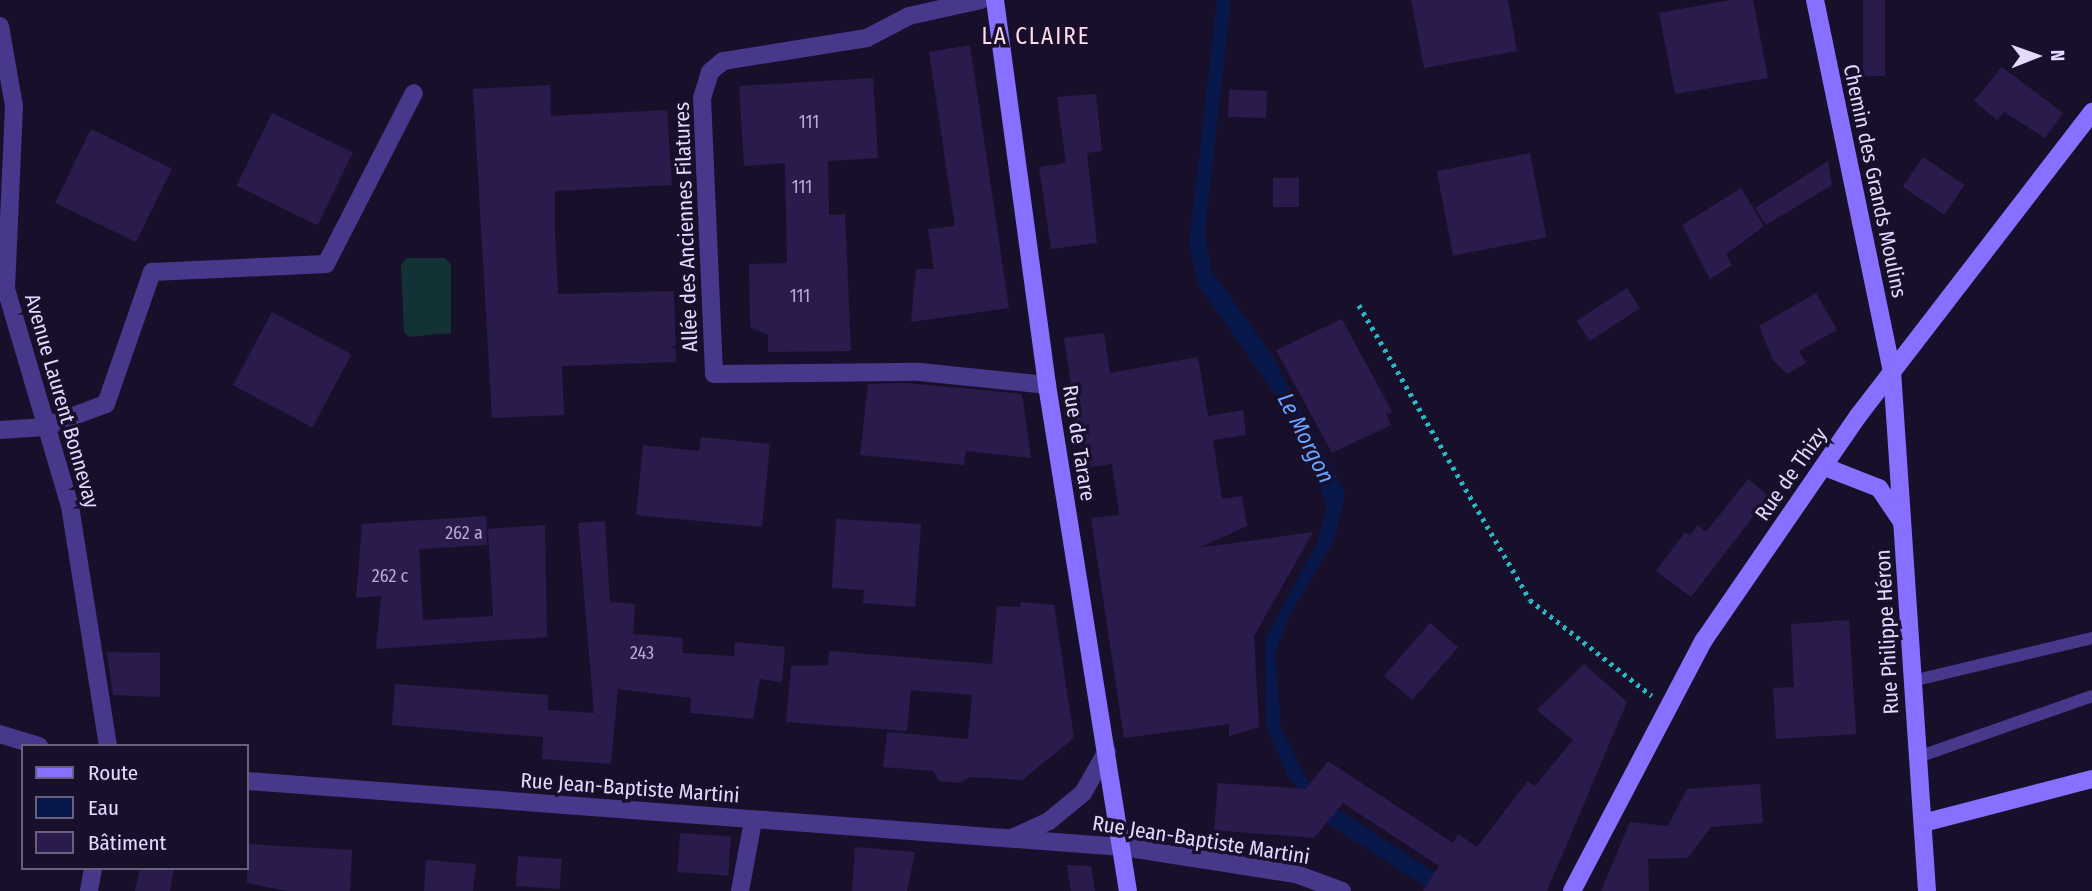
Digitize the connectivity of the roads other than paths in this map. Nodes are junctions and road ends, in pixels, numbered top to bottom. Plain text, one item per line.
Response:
1 (981, 0) edge
2 (995, 0) edge
3 (1815, 0) edge
4 (0, 26) edge
5 (414, 93) dead end
6 (2092, 113) edge
7 (1892, 371) junction
8 (1047, 385) junction
9 (44, 427) junction
10 (0, 430) edge
11 (1825, 467) junction
12 (1903, 523) junction
13 (2092, 638) edge
14 (1912, 681) junction
15 (2092, 696) edge
16 (0, 734) edge
17 (32, 744) edge
18 (108, 744) edge
19 (1107, 751) junction
20 (1918, 757) junction
21 (2092, 779) edge
22 (248, 781) edge
23 (752, 821) junction
24 (1923, 823) junction
25 (1010, 839) junction
26 (1123, 847) junction
27 (93, 870) edge
28 (89, 891) edge
29 (740, 891) edge
30 (1128, 891) edge
31 (1342, 891) edge
32 (1572, 891) edge
33 (1927, 891) edge

1 - 8 street, Allée des Anciennes Filatures
2 - 8 main road, Rue de Tarare
3 - 7 main road, Chemin des Grands Moulins
4 - 9 street, Avenue Laurent Bonnevay
5 - 9 street
6 - 7 main road, Rue de Thizy
7 - 11 main road, Rue de Thizy
7 - 12 main road, Rue Philippe Héron
8 - 19 main road, Rue de Tarare
9 - 10 street
9 - 18 street, Avenue Laurent Bonnevay
11 - 12 main road
11 - 32 main road, Rue de Thizy
12 - 14 main road, Rue Philippe Héron
13 - 14 lane
14 - 20 main road, Rue Philippe Héron
15 - 20 lane
16 - 17 street
19 - 25 street, Rue Jean-Baptiste Martini
19 - 26 main road, Rue de Tarare
20 - 24 main road, Rue Philippe Héron
21 - 24 main road
22 - 23 street, Rue Jean-Baptiste Martini
23 - 25 street, Rue Jean-Baptiste Martini
23 - 29 street
24 - 33 main road, Rue Philippe Héron
25 - 26 street, Rue Jean-Baptiste Martini
26 - 30 main road, Rue de Tarare
26 - 31 street, Rue Jean-Baptiste Martini
27 - 28 street

